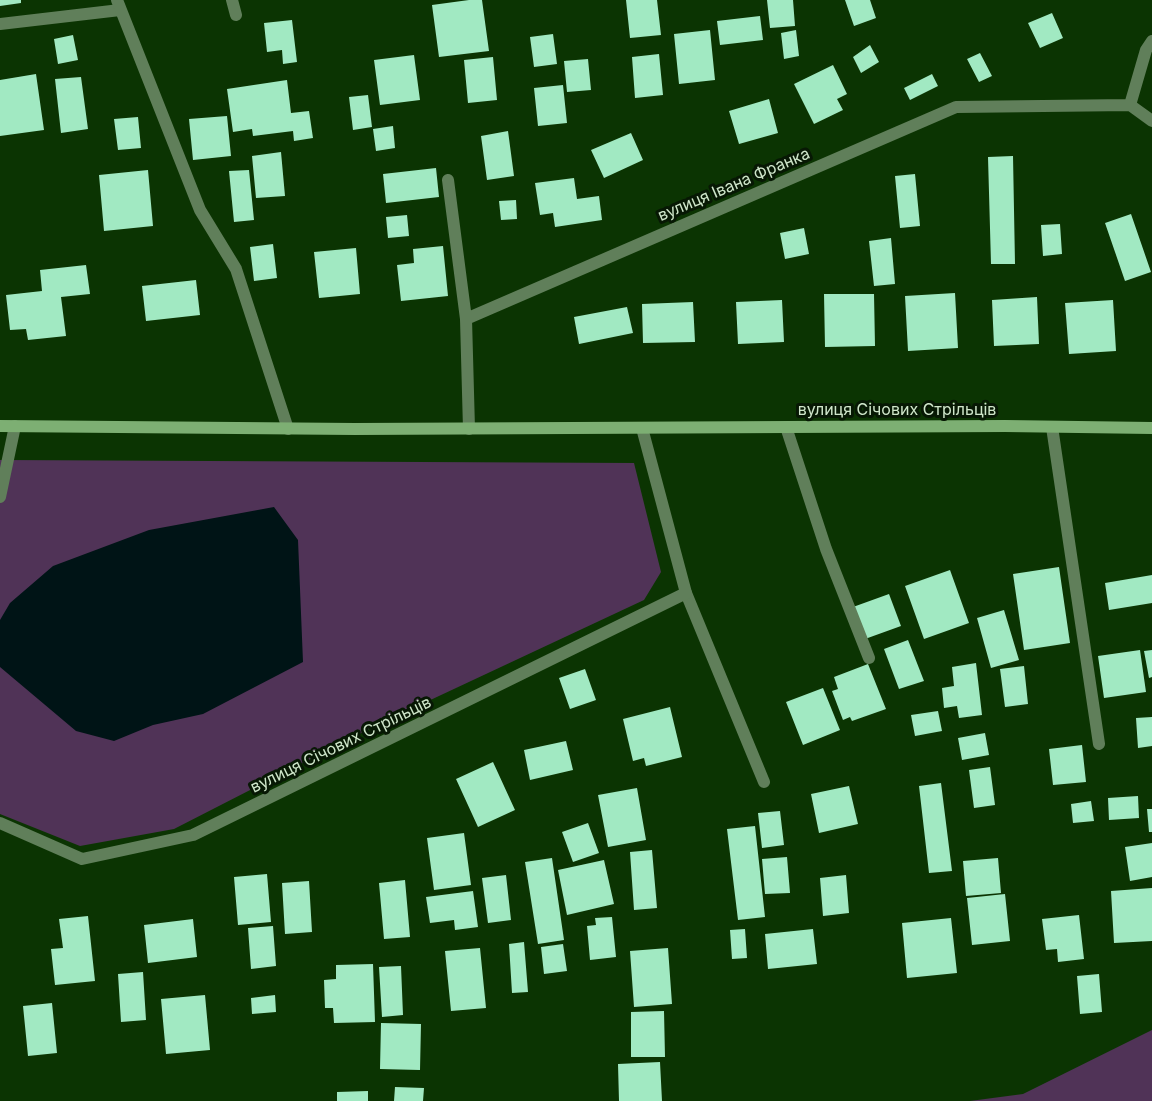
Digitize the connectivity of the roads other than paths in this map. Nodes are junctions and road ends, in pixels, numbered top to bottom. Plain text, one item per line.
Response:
1 (232, 0) edge
2 (119, 5) edge
3 (236, 15) dead end
4 (0, 24) edge
5 (1152, 41) edge
6 (1130, 105) junction
7 (1152, 121) edge
8 (448, 180) dead end
9 (466, 319) junction
10 (0, 426) edge
11 (15, 426) junction
12 (786, 427) junction
13 (1052, 427) junction
14 (642, 428) junction
15 (1152, 428) edge
16 (288, 429) junction
17 (469, 429) junction
18 (0, 497) edge
19 (686, 593) junction
20 (869, 658) dead end
21 (1099, 744) dead end
22 (764, 782) dead end
23 (0, 822) edge

1 - 3 street
2 - 4 street
2 - 16 street
5 - 6 street
6 - 7 street
6 - 9 street, вулиця Івана Франка
8 - 9 street
9 - 17 street
10 - 11 street, вулиця Січових Стрільців
11 - 16 street, вулиця Січових Стрільців
11 - 18 street
12 - 13 street, вулиця Січових Стрільців
12 - 14 street, вулиця Січових Стрільців
12 - 20 street
13 - 15 street, вулиця Січових Стрільців
13 - 21 street
14 - 17 street, вулиця Січових Стрільців
14 - 19 street
16 - 17 street, вулиця Січових Стрільців
19 - 22 street
19 - 23 street, вулиця Січових Стрільців

